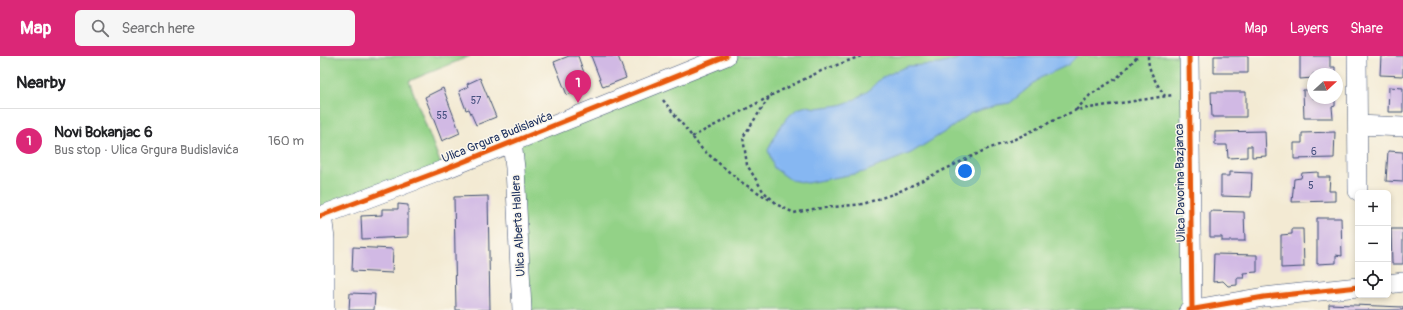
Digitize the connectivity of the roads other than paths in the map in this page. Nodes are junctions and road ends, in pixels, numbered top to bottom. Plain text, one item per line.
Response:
1 (726, 56) edge
2 (1189, 56) edge
3 (1357, 56) edge
4 (1358, 125) junction
5 (1403, 127) edge
6 (512, 142) junction
7 (1358, 190) edge
8 (321, 216) edge
9 (1403, 282) edge
10 (1391, 284) edge
11 (1355, 287) edge
12 (325, 310) edge
13 (522, 310) edge
14 (1191, 310) edge

1 - 6 street, Ulica Grgura Budislavića
2 - 14 street, Ulica Davorina Bazjanca
3 - 4 street
4 - 5 street
4 - 7 street
6 - 8 street, Ulica Grgura Budislavića
6 - 13 street, Ulica Alberta Hallera
8 - 12 street
9 - 10 street
11 - 14 street

